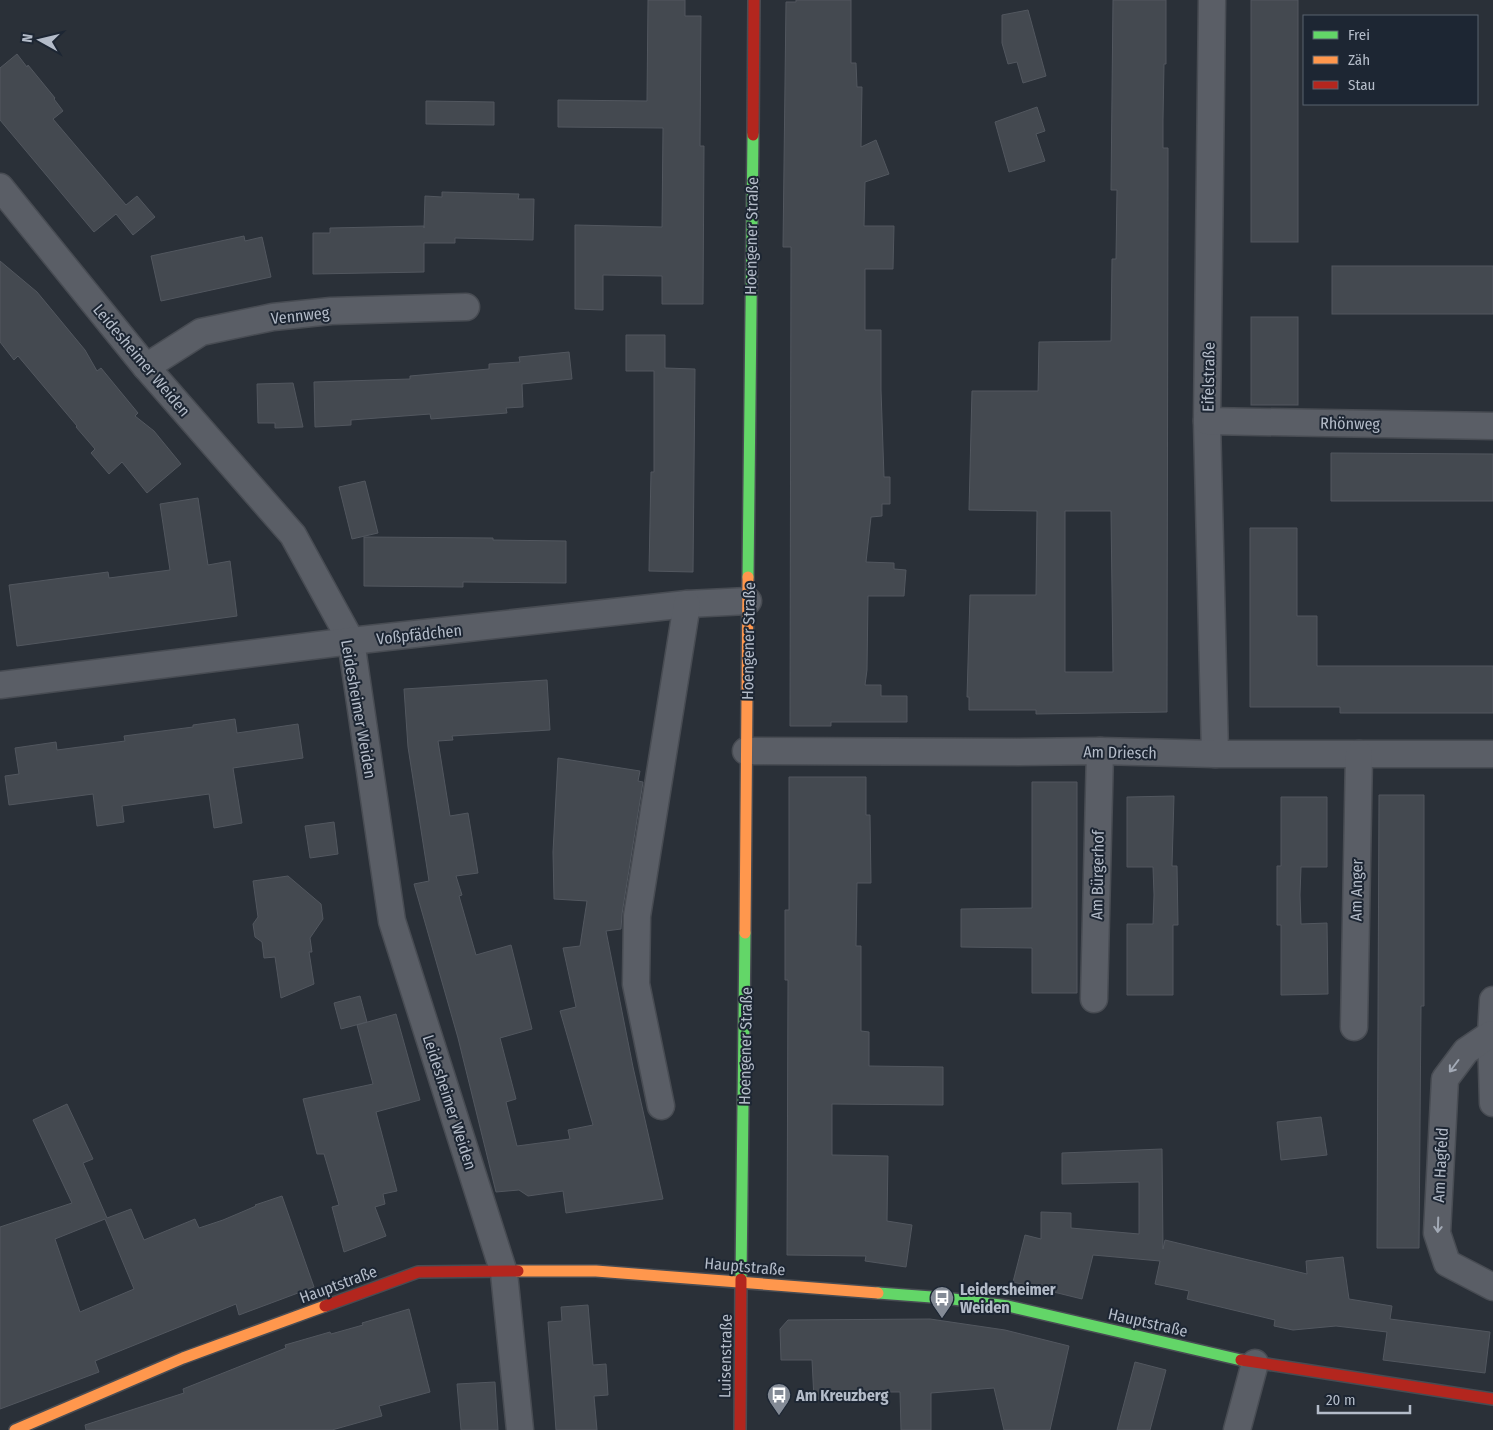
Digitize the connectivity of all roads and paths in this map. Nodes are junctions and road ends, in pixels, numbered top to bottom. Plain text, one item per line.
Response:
1 (754, 0) edge
2 (1212, 0) edge
3 (0, 187) edge
4 (466, 307) dead end
5 (146, 367) junction
6 (1207, 421) junction
7 (1493, 426) edge
8 (748, 601) junction
9 (687, 604) junction
10 (350, 641) junction
11 (0, 685) edge
12 (746, 751) junction
13 (1100, 751) junction
14 (1215, 754) junction
15 (1359, 754) junction
16 (1493, 754) edge
17 (1094, 998) dead end
18 (1493, 1000) edge
19 (1354, 1026) dead end
20 (1490, 1034) junction
21 (1493, 1103) edge
22 (661, 1106) dead end
23 (504, 1272) junction
24 (742, 1282) junction
25 (1493, 1286) edge
26 (1255, 1363) junction
27 (1493, 1400) edge
28 (14, 1430) edge
29 (520, 1430) edge
30 (740, 1430) edge
31 (1237, 1430) edge

1 - 8 street, Hoengener Straße
2 - 6 street, Eifelstraße
3 - 5 street, Leidesheimer Weiden
4 - 5 street, Vennweg
5 - 10 street, Leidesheimer Weiden
6 - 7 street, Rhönweg
6 - 14 street, Eifelstraße
8 - 9 street, Voßpfädchen
8 - 12 street, Hoengener Straße
9 - 10 street, Voßpfädchen
9 - 22 street
10 - 11 street, Voßpfädchen
10 - 23 street, Leidesheimer Weiden
12 - 13 street, Am Driesch
12 - 24 street, Hoengener Straße
13 - 14 street, Am Driesch
13 - 17 street, Am Bürgerhof
14 - 15 street, Am Driesch
15 - 16 street, Am Driesch
15 - 19 street, Am Anger
18 - 20 street
20 - 21 street
20 -> 25 street, Am Hagfeld
23 - 24 street, Hauptstraße
23 - 28 street, Hauptstraße
23 - 29 street
24 - 26 street, Hauptstraße
24 - 30 street, Luisenstraße
26 - 27 street, Hauptstraße
26 - 31 street

